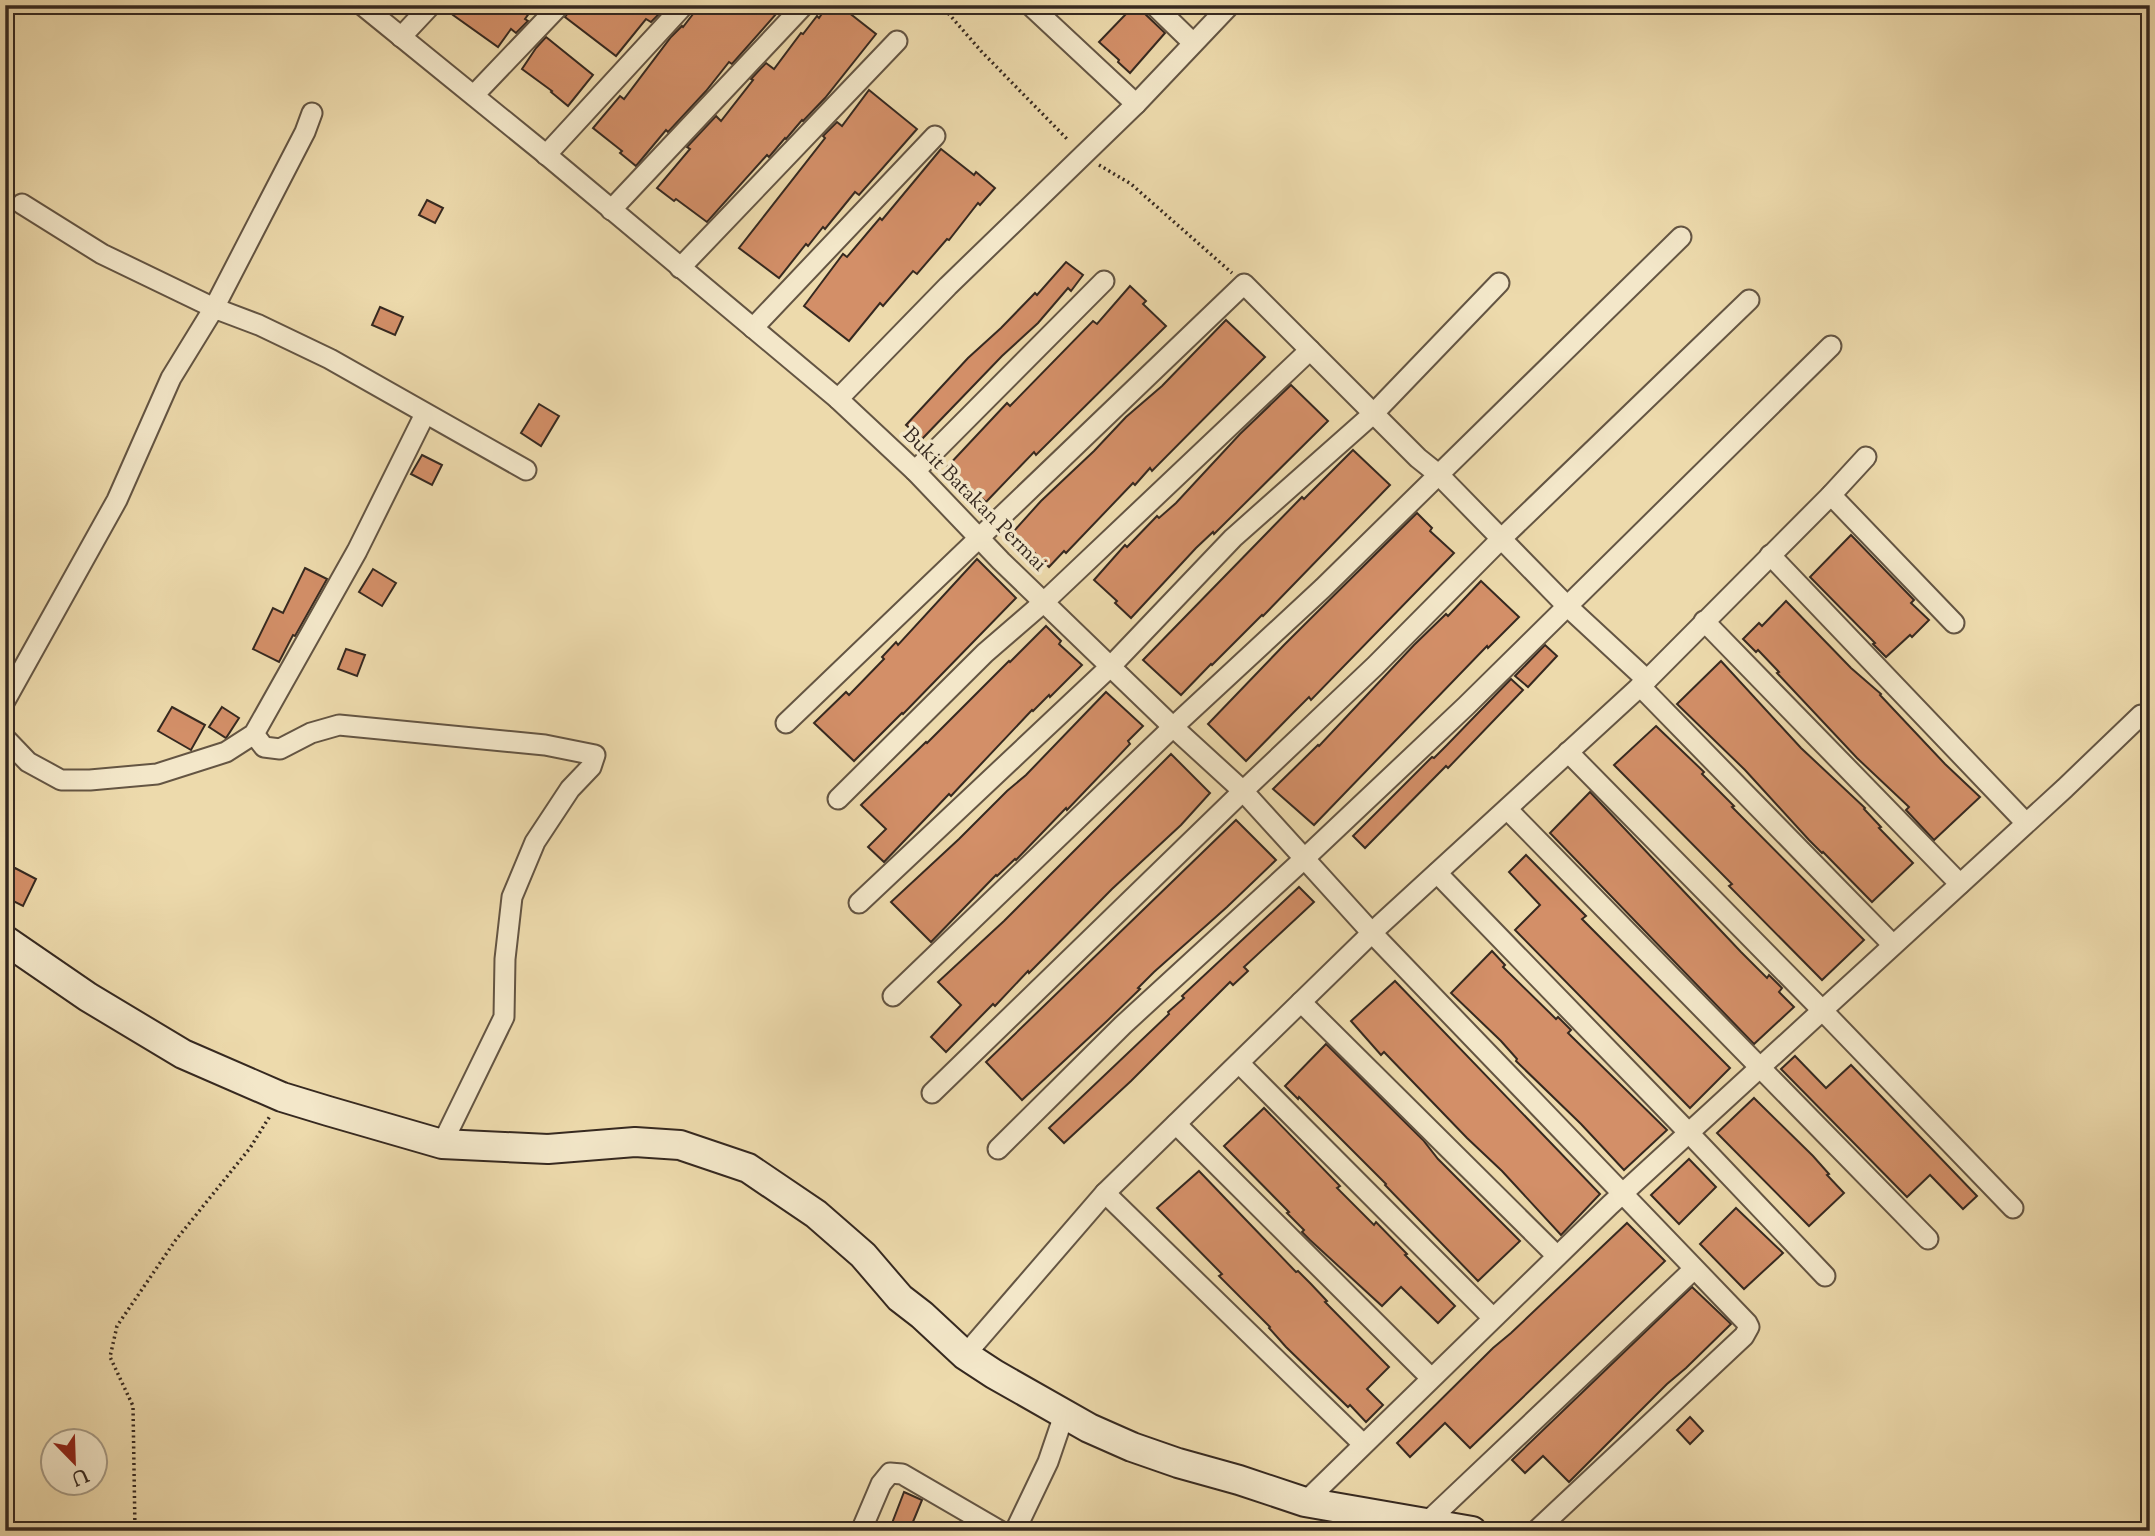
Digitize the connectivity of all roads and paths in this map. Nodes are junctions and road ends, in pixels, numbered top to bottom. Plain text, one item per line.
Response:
1 (362, 5) edge
2 (431, 5) edge
3 (560, 5) edge
4 (684, 5) edge
5 (804, 5) edge
6 (941, 5) edge
7 (1030, 5) edge
8 (1154, 5) edge
9 (1230, 5) edge
10 (401, 37) junction
11 (897, 41) dead end
12 (1193, 43) junction
13 (474, 95) junction
14 (1136, 104) junction
15 (312, 113) dead end
16 (935, 136) dead end
17 (546, 155) junction
18 (1083, 156) junction
19 (22, 204) dead end
20 (611, 210) junction
21 (1681, 237) dead end
22 (680, 268) junction
23 (1104, 281) dead end
24 (1499, 283) dead end
25 (1244, 284) junction
26 (1749, 300) dead end
27 (215, 308) junction
28 (753, 328) junction
29 (1831, 346) dead end
30 (1310, 350) junction
31 (838, 399) junction
32 (1374, 413) junction
33 (425, 414) junction
34 (1866, 457) dead end
35 (527, 470) dead end
36 (915, 471) junction
37 (1438, 474) junction
38 (1831, 495) junction
39 (978, 538) junction
40 (1501, 539) junction
41 (1770, 555) junction
42 (1044, 602) junction
43 (1567, 606) junction
44 (1704, 621) junction
45 (1954, 623) dead end
46 (1111, 666) junction
47 (1643, 683) junction
48 (8, 692) edge
49 (2141, 715) dead end
50 (786, 723) dead end
51 (1173, 727) junction
52 (254, 734) junction
53 (5, 738) edge
54 (1568, 752) junction
55 (1243, 791) junction
56 (838, 799) dead end
57 (1507, 809) junction
58 (2026, 824) junction
59 (1305, 859) junction
60 (1437, 873) junction
61 (1959, 884) junction
62 (859, 903) dead end
63 (1373, 933) junction
64 (5, 940) edge
65 (1893, 945) junction
66 (893, 996) dead end
67 (1301, 1002) junction
68 (1822, 1010) junction
69 (1239, 1063) junction
70 (1759, 1068) junction
71 (932, 1093) dead end
72 (282, 1097) junction
73 (1176, 1124) junction
74 (1689, 1133) junction
75 (442, 1144) junction
76 (998, 1149) dead end
77 (1105, 1193) junction
78 (1622, 1194) junction
79 (2013, 1208) dead end
80 (1928, 1239) dead end
81 (1557, 1256) junction
82 (1695, 1269) junction
83 (1825, 1276) dead end
84 (1493, 1318) junction
85 (965, 1355) junction
86 (1431, 1378) junction
87 (1064, 1415) junction
88 (1363, 1444) junction
89 (1305, 1502) junction
90 (1425, 1524) junction
91 (135, 1531) edge
92 (861, 1531) edge
93 (1000, 1531) edge
94 (1015, 1531) edge
95 (1472, 1531) edge
96 (1536, 1531) edge

1 - 10 street, Bukit Batakan Permai
2 - 10 street
3 - 13 street
4 - 17 street
5 - 20 street
6 - 18 path
7 - 14 street
8 - 12 street
9 - 12 street
10 - 13 street, Bukit Batakan Permai
11 - 22 street
12 - 14 street
13 - 17 street, Bukit Batakan Permai
14 - 18 street
15 - 27 street
16 - 28 street
17 - 20 street, Bukit Batakan Permai
18 - 25 path
18 - 31 street
19 - 27 street
20 - 22 street, Bukit Batakan Permai
21 - 37 street
22 - 28 street, Bukit Batakan Permai
23 - 36 street
24 - 32 street
25 - 30 street
25 - 39 street
26 - 40 street
27 - 33 street
27 - 48 street
28 - 31 street, Bukit Batakan Permai
29 - 43 street
30 - 32 street
30 - 42 street
31 - 36 street, Bukit Batakan Permai
32 - 37 street
32 - 46 street
33 - 35 street
33 - 52 street
34 - 38 street
36 - 39 street, Bukit Batakan Permai
37 - 40 street
37 - 51 street
38 - 41 street
38 - 45 street
39 - 42 street, Bukit Batakan Permai
39 - 50 street
40 - 43 street
40 - 55 street
41 - 44 street
41 - 58 street
42 - 46 street, Bukit Batakan Permai
42 - 56 street
43 - 47 street
43 - 59 street
44 - 47 street
44 - 61 street
46 - 51 street, Bukit Batakan Permai
46 - 62 street
47 - 54 street
47 - 65 street
49 - 58 street
51 - 55 street, Bukit Batakan Permai
51 - 66 street
52 - 53 street
52 - 75 street
54 - 57 street
54 - 68 street
55 - 59 street, Bukit Batakan Permai
55 - 71 street
57 - 60 street
57 - 70 street
58 - 61 street
59 - 63 street, Bukit Batakan Permai
59 - 76 street
60 - 63 street
60 - 74 street
61 - 65 street
63 - 67 street
63 - 78 street, Bukit Batakan Permai
64 - 72 street
65 - 68 street
67 - 69 street
67 - 81 street
68 - 70 street
68 - 79 street
69 - 73 street
69 - 84 street
70 - 74 street
70 - 80 street
72 - 75 street
72 - 91 path
73 - 77 street
73 - 86 street
74 - 78 street
74 - 83 street
75 - 85 street
77 - 85 street
77 - 88 street
78 - 81 street
78 - 82 street, Bukit Batakan Permai
81 - 84 street
82 - 90 street
82 - 96 street, Bukit Batakan Permai
84 - 86 street
85 - 87 street
86 - 88 street
87 - 89 street
87 - 94 street
88 - 89 street
89 - 90 street
90 - 95 street
92 - 93 street

